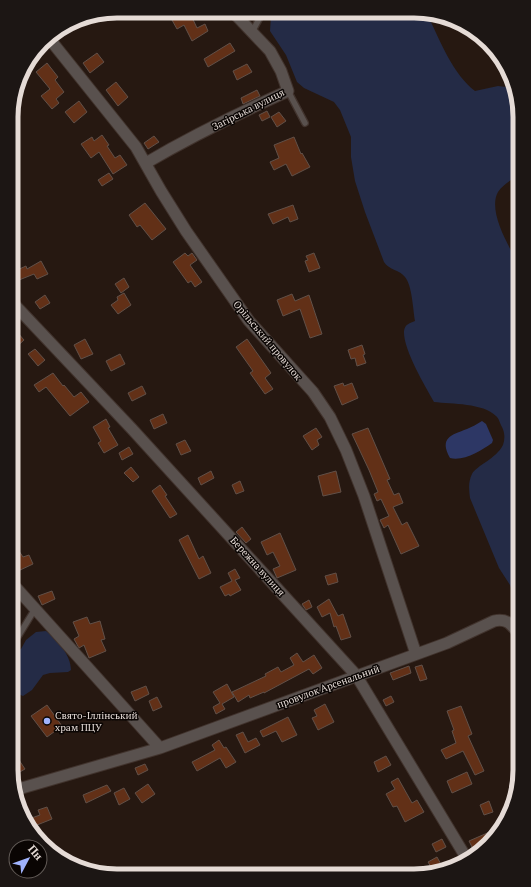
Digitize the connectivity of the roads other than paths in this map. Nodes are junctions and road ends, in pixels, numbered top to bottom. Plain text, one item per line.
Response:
1 (239, 18) edge
2 (260, 18) edge
3 (252, 32) junction
4 (52, 43) edge
5 (288, 91) junction
6 (305, 123) dead end
7 (146, 163) junction
8 (18, 308) edge
9 (18, 590) edge
10 (35, 609) junction
11 (513, 626) edge
12 (18, 637) edge
13 (416, 654) junction
14 (356, 675) junction
15 (160, 748) junction
16 (20, 789) edge
17 (465, 855) edge

1 - 3 street, Загірська вулиця
2 - 3 lane
3 - 5 street, Загірська вулиця
4 - 7 street, Орільський провулок
5 - 6 lane
5 - 7 street, Загірська вулиця
7 - 13 street, Орільський провулок
8 - 14 street, Бережна вулиця
9 - 10 street
10 - 12 lane
10 - 15 street
11 - 13 street, провулок Арсенальний
13 - 14 street, провулок Арсенальний
14 - 15 street, провулок Арсенальний
14 - 17 street, Бережна вулиця
15 - 16 street, провулок Арсенальний

